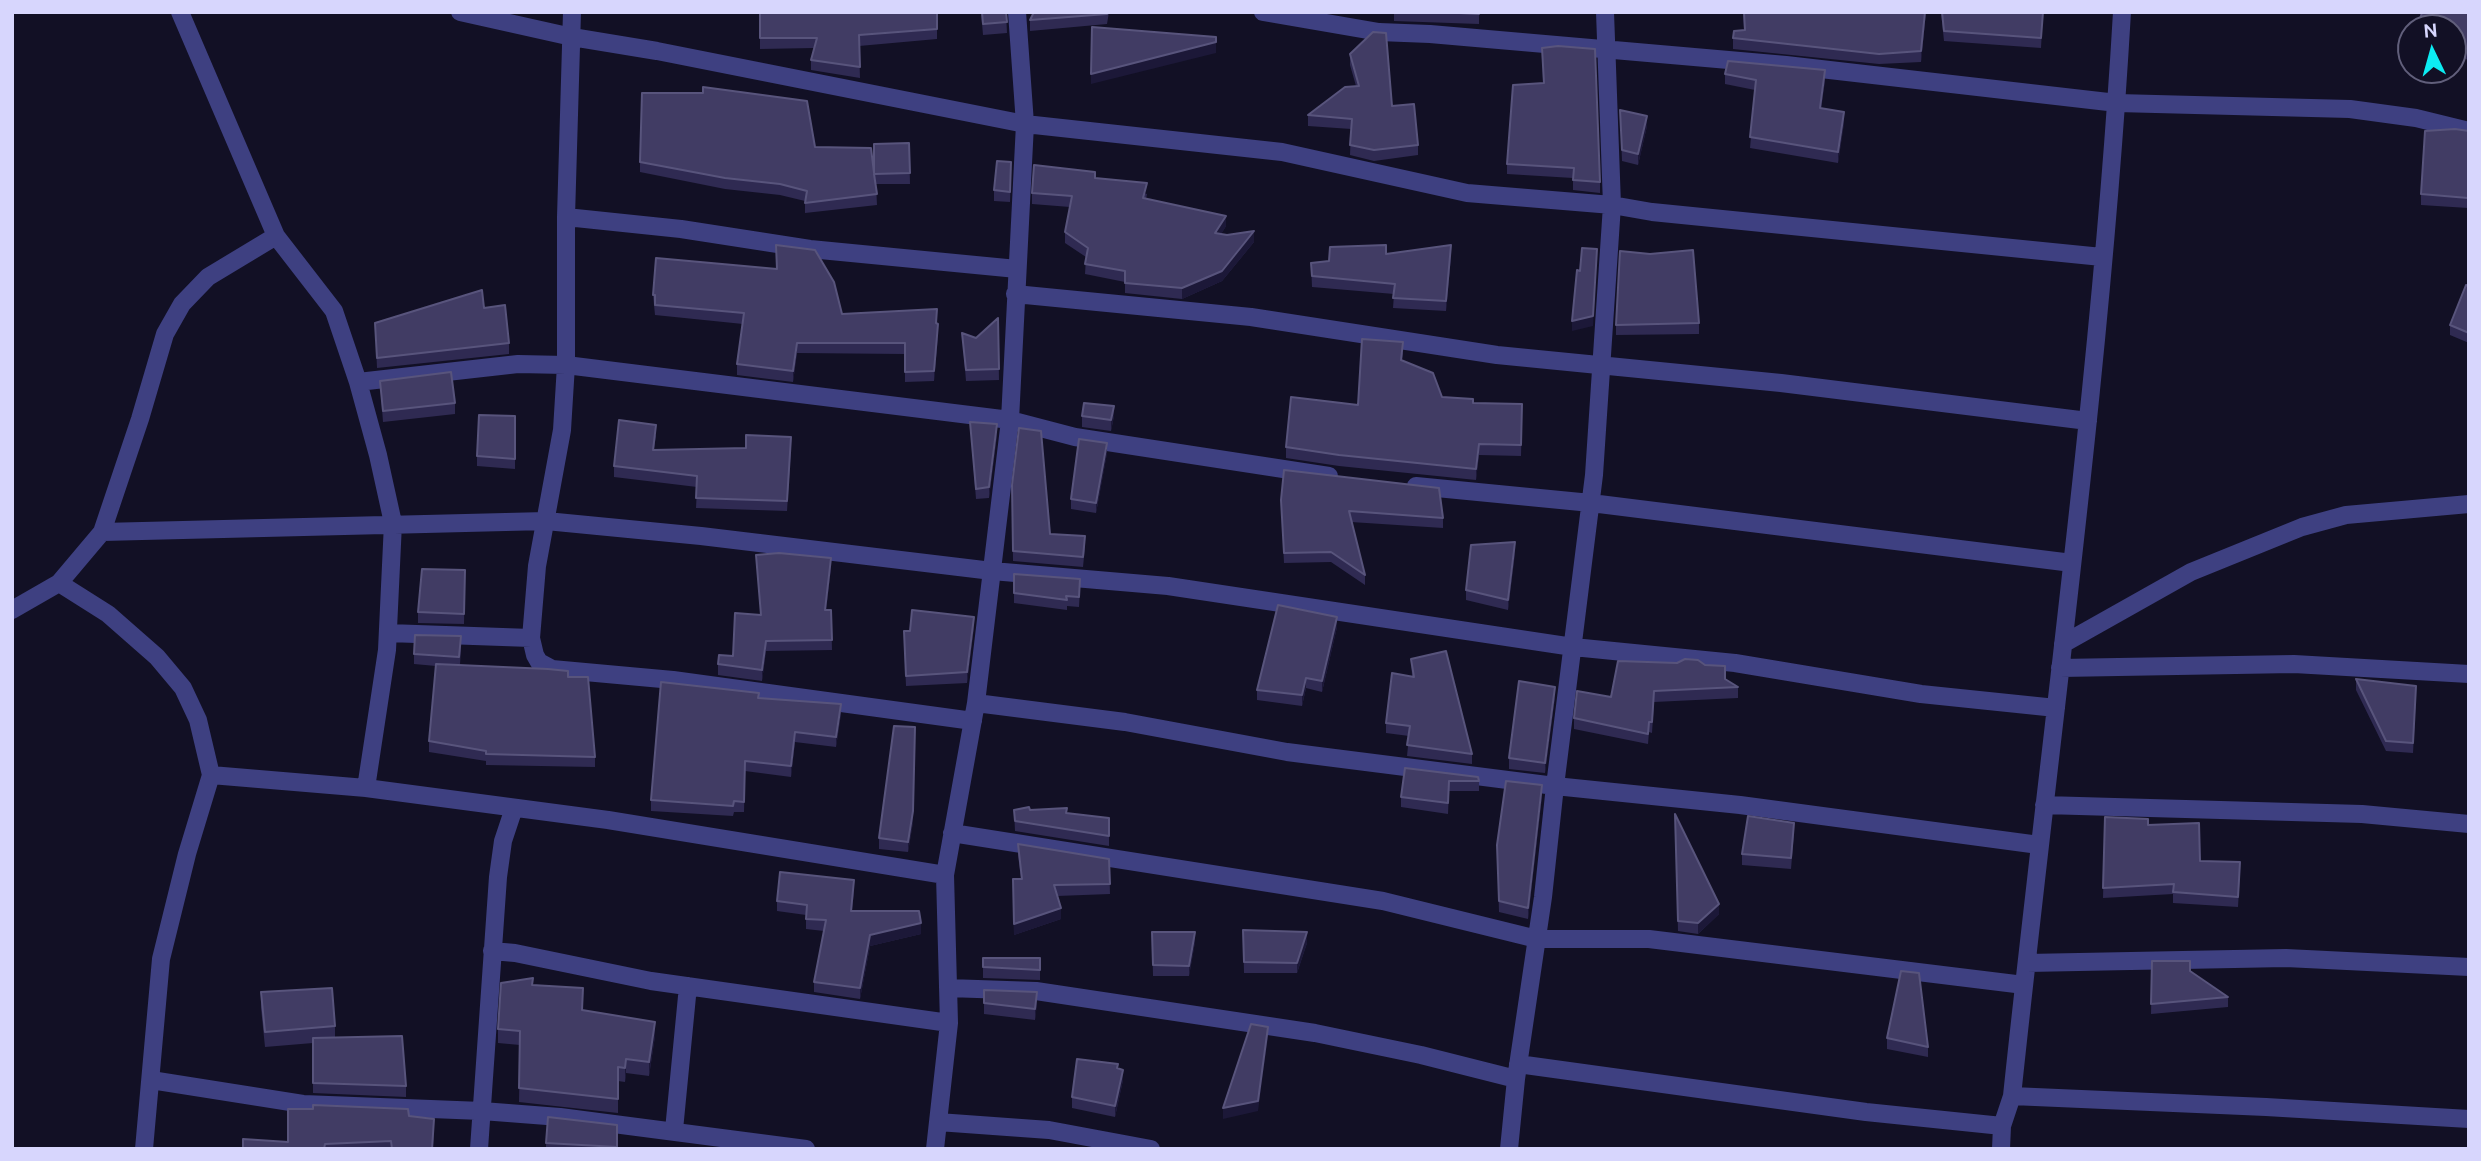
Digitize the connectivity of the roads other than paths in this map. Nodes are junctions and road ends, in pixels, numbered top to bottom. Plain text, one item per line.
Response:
1 (180, 12) edge
2 (460, 12) edge
3 (572, 12) edge
4 (1017, 12) edge
5 (1263, 12) edge
6 (1605, 12) edge
7 (2122, 12) edge
8 (572, 37) junction
9 (1608, 49) junction
10 (2117, 103) junction
11 (1025, 124) junction
12 (2469, 131) edge
13 (1612, 205) junction
14 (566, 217) junction
15 (276, 236) junction
16 (2102, 257) junction
17 (1017, 270) junction
18 (1015, 294) junction
19 (566, 365) junction
20 (1600, 365) junction
21 (358, 382) junction
22 (1010, 420) junction
23 (2088, 421) junction
24 (1351, 479) edge
25 (1401, 485) edge
26 (1591, 503) junction
27 (2469, 504) edge
28 (546, 521) junction
29 (393, 523) junction
30 (102, 532) junction
31 (2072, 563) junction
32 (992, 571) junction
33 (60, 583) junction
34 (12, 610) edge
35 (388, 633) junction
36 (531, 638) junction
37 (2063, 645) junction
38 (1573, 647) junction
39 (2060, 668) junction
40 (2469, 674) edge
41 (2056, 708) junction
42 (975, 712) junction
43 (211, 775) junction
44 (1555, 786) junction
45 (366, 788) junction
46 (2044, 805) junction
47 (514, 808) junction
48 (2469, 824) edge
49 (952, 833) junction
50 (2039, 845) junction
51 (945, 875) junction
52 (1537, 939) junction
53 (492, 951) junction
54 (2027, 963) junction
55 (2469, 967) edge
56 (2024, 985) junction
57 (688, 986) junction
58 (948, 988) junction
59 (949, 1023) junction
60 (1517, 1072) junction
61 (151, 1080) junction
62 (2012, 1096) junction
63 (482, 1111) junction
64 (2469, 1119) edge
65 (938, 1122) junction
66 (2002, 1126) junction
67 (674, 1130) junction
68 (144, 1149) edge
69 (479, 1149) edge
70 (806, 1149) edge
71 (935, 1149) edge
72 (1151, 1149) edge
73 (1509, 1149) edge
74 (2001, 1149) edge

1 - 15 street
2 - 8 street
3 - 8 street
4 - 11 street
5 - 9 street
6 - 9 street
7 - 10 street
8 - 11 street
8 - 14 street
9 - 10 street
9 - 13 street
10 - 12 street
10 - 16 street
11 - 13 street
11 - 17 street
13 - 16 street
13 - 20 street
14 - 17 street
14 - 19 street
15 - 21 street
15 - 30 street
16 - 23 street
17 - 18 street
18 - 20 street
18 - 22 street
19 - 21 street
19 - 22 street
19 - 28 street
20 - 23 street
20 - 26 street
21 - 29 street
22 - 24 street
22 - 32 street
23 - 31 street
25 - 26 street
26 - 31 street
26 - 38 street
27 - 37 street
28 - 29 street
28 - 32 street
28 - 36 street
29 - 30 street
29 - 35 street
30 - 33 street
31 - 37 street
32 - 38 street
32 - 42 street
33 - 34 street
33 - 43 street
35 - 36 street
35 - 45 street
36 - 42 street
37 - 39 street
38 - 41 street
38 - 44 street
39 - 40 street
39 - 41 street
41 - 46 street
42 - 44 street
42 - 49 street
43 - 45 street
43 - 61 street
44 - 50 street
44 - 52 street
45 - 47 street
46 - 48 street
46 - 50 street
47 - 51 street
47 - 53 street
49 - 51 street
49 - 52 street
50 - 54 street
51 - 58 street
52 - 56 street
52 - 60 street
53 - 57 street
53 - 63 street
54 - 55 street
54 - 56 street
56 - 62 street
57 - 59 street
57 - 67 street
58 - 59 street
58 - 60 street
59 - 65 street
60 - 66 street
60 - 73 street
61 - 63 street
61 - 68 street
62 - 64 street
62 - 66 street
63 - 67 street
63 - 69 street
65 - 71 street
65 - 72 street
66 - 74 street
67 - 70 street

